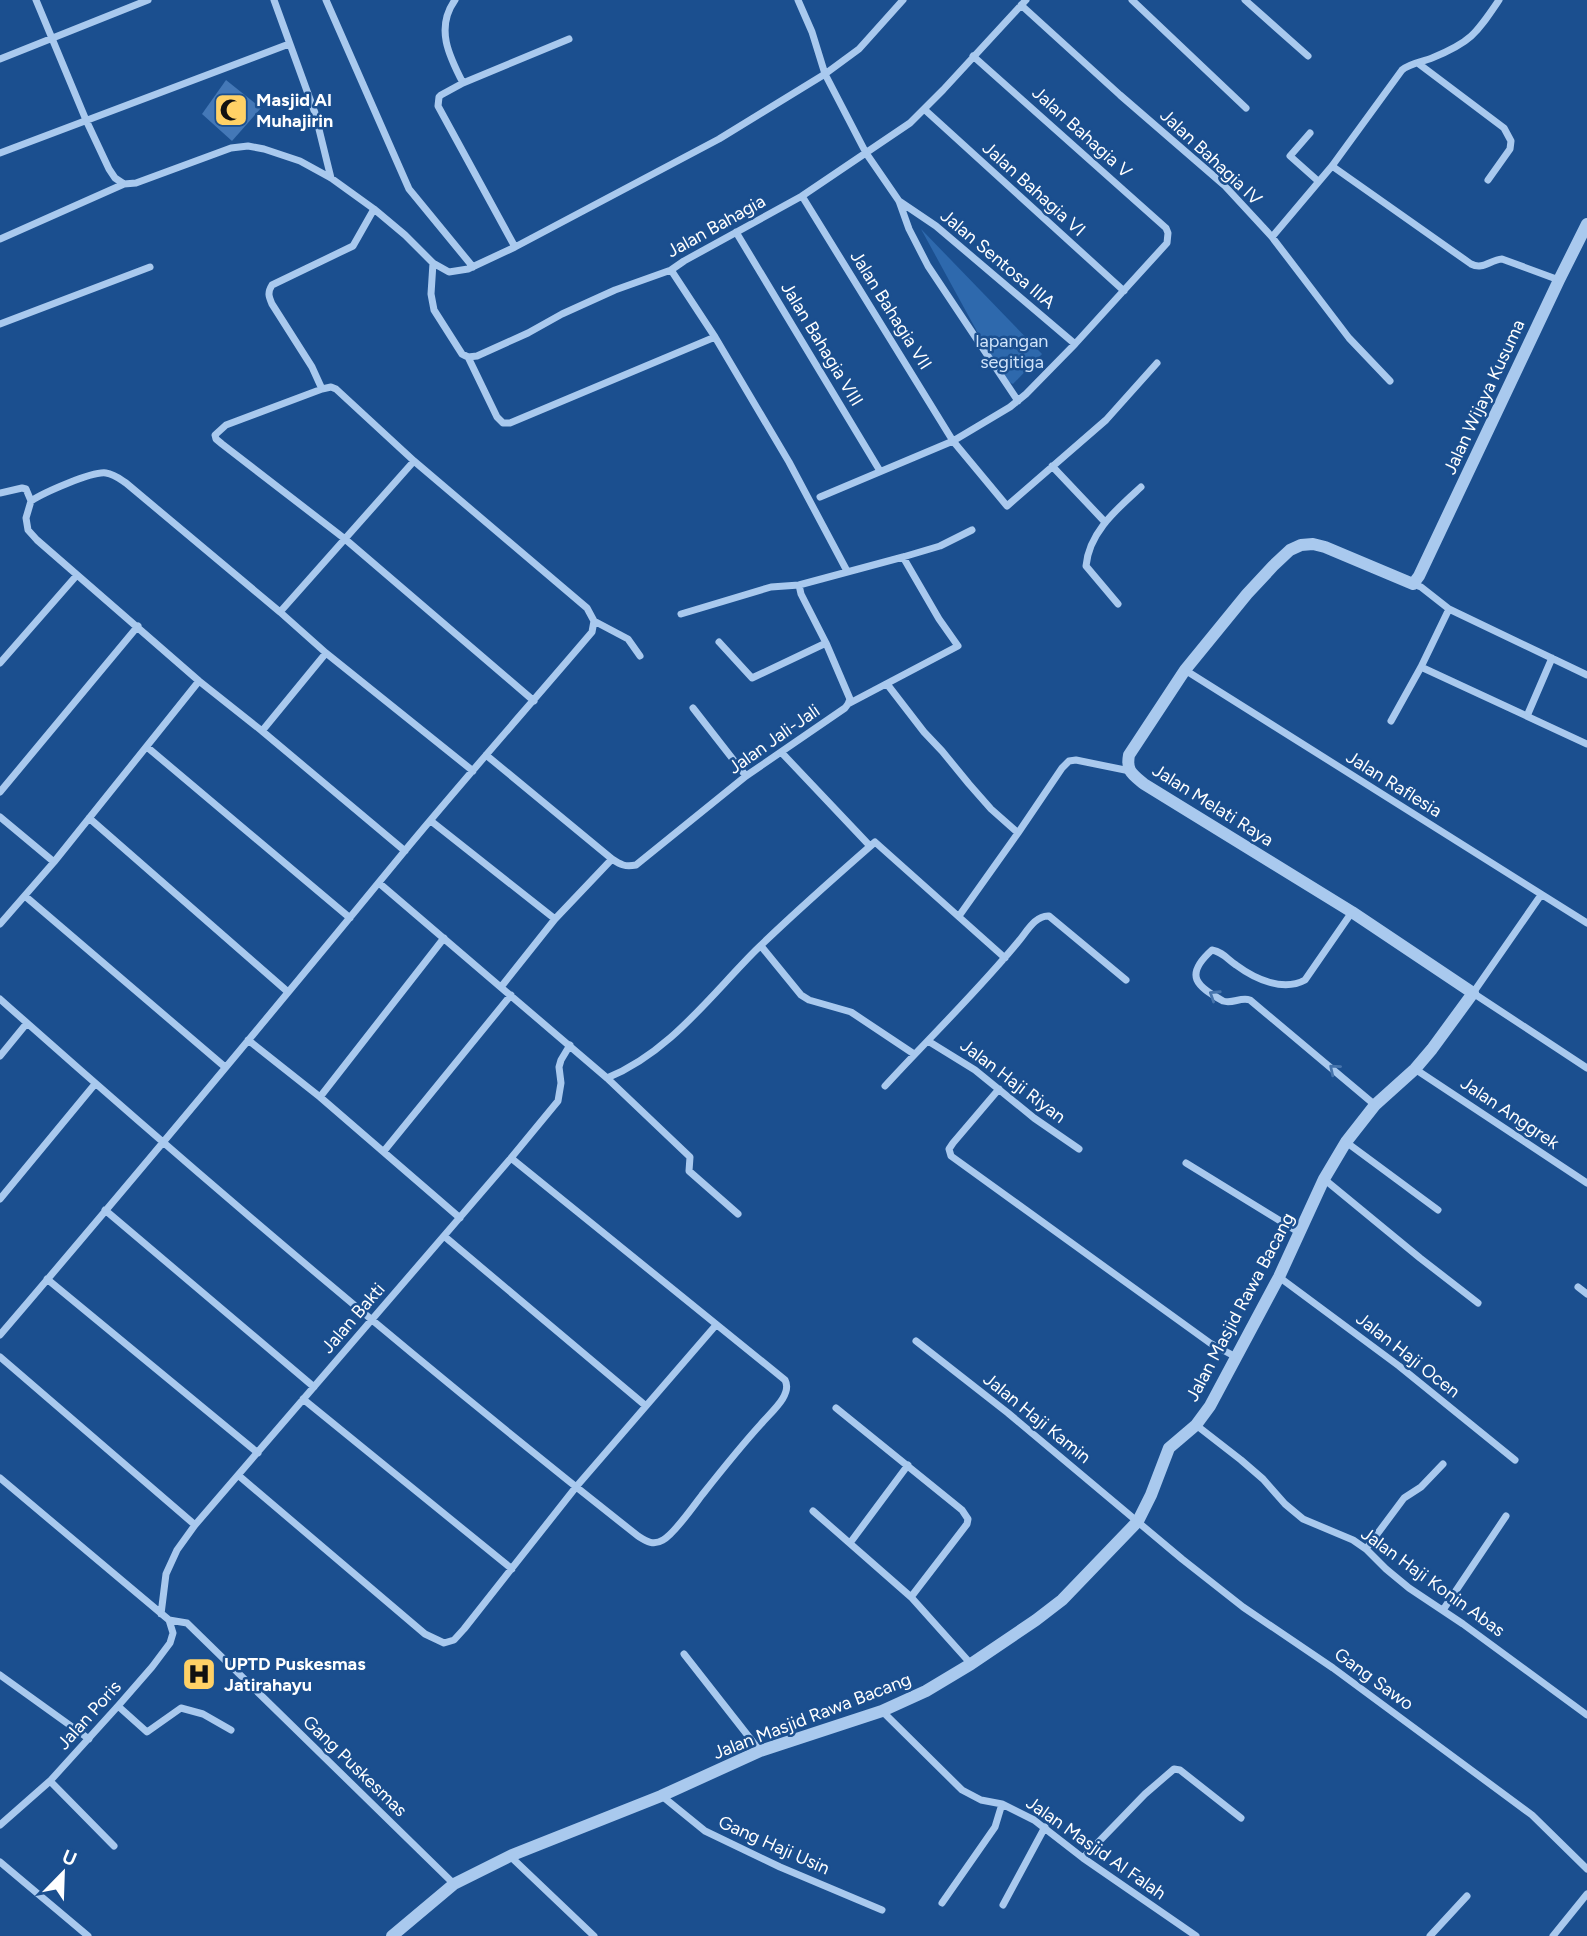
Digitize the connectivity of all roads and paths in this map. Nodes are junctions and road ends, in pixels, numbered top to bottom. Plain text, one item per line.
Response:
1 (36, 0) edge
2 (148, 0) edge
3 (274, 0) edge
4 (326, 0) edge
5 (455, 0) edge
6 (798, 0) edge
7 (904, 0) edge
8 (1132, 0) edge
9 (1245, 0) edge
10 (1499, 0) edge
11 (1024, 2) edge
12 (52, 38) junction
13 (569, 38) dead end
14 (289, 44) junction
15 (973, 56) junction
16 (1308, 56) dead end
17 (0, 59) edge
18 (1419, 64) junction
19 (825, 74) junction
20 (463, 83) junction
21 (1246, 108) dead end
22 (924, 109) junction
23 (86, 120) junction
24 (1310, 133) dead end
25 (0, 153) edge
26 (866, 153) junction
27 (1332, 166) junction
28 (331, 178) junction
29 (1488, 180) dead end
30 (1318, 181) junction
31 (124, 184) junction
32 (802, 196) junction
33 (899, 201) junction
34 (374, 209) junction
35 (1587, 224) edge
36 (736, 232) junction
37 (1272, 237) junction
38 (0, 239) edge
39 (515, 247) junction
40 (433, 264) junction
41 (150, 267) dead end
42 (473, 267) junction
43 (671, 270) junction
44 (1559, 280) junction
45 (1124, 291) junction
46 (0, 324) edge
47 (715, 337) junction
48 (1075, 344) junction
49 (468, 358) junction
50 (1157, 363) dead end
51 (1390, 381) dead end
52 (322, 388) junction
53 (1018, 401) junction
54 (953, 441) junction
55 (415, 461) junction
56 (1052, 466) junction
57 (880, 471) junction
58 (1140, 487) dead end
59 (0, 493) edge
60 (820, 497) dead end
61 (31, 501) junction
62 (1105, 522) junction
63 (972, 530) dead end
64 (345, 539) junction
65 (903, 557) junction
66 (847, 571) junction
67 (77, 575) junction
68 (1413, 584) junction
69 (799, 585) junction
70 (1118, 604) dead end
71 (1449, 609) junction
72 (280, 612) junction
73 (681, 614) dead end
74 (594, 621) junction
75 (138, 626) junction
76 (719, 642) dead end
77 (826, 643) junction
78 (326, 653) junction
79 (640, 656) dead end
80 (1552, 658) junction
81 (0, 663) edge
82 (1421, 667) junction
83 (1185, 670) junction
84 (1587, 675) edge
85 (199, 681) junction
86 (887, 684) junction
87 (534, 701) junction
88 (849, 704) junction
89 (693, 708) dead end
90 (1527, 716) junction
91 (1391, 721) dead end
92 (262, 731) junction
93 (1587, 744) edge
94 (147, 747) junction
95 (780, 752) junction
96 (486, 755) junction
97 (473, 771) junction
98 (1130, 771) junction
99 (746, 776) junction
100 (0, 792) edge
101 (0, 817) edge
102 (89, 818) junction
103 (431, 821) junction
104 (1018, 834) junction
105 (870, 846) junction
106 (405, 851) junction
107 (612, 859) junction
108 (54, 862) junction
109 (379, 883) junction
110 (24, 895) junction
111 (1541, 895) junction
112 (1352, 912) junction
113 (959, 916) junction
114 (350, 918) junction
115 (555, 919) junction
116 (1587, 923) edge
117 (0, 924) edge
118 (444, 938) junction
119 (761, 946) junction
120 (1005, 958) junction
121 (1126, 980) dead end
122 (501, 987) junction
123 (288, 992) junction
124 (1473, 993) junction
125 (511, 995) junction
126 (0, 999) edge
127 (27, 1023) junction
128 (248, 1040) junction
129 (928, 1041) junction
130 (570, 1045) junction
131 (914, 1054) junction
132 (0, 1056) edge
133 (225, 1067) junction
134 (1587, 1068) edge
135 (1415, 1069) junction
136 (607, 1078) junction
137 (95, 1084) junction
138 (885, 1086) dead end
139 (999, 1089) junction
140 (320, 1097) junction
141 (1375, 1105) junction
142 (1346, 1142) junction
143 (161, 1143) junction
144 (1079, 1149) dead end
145 (384, 1151) junction
146 (511, 1158) junction
147 (1186, 1163) dead end
148 (1325, 1179) junction
149 (1587, 1183) edge
150 (0, 1199) edge
151 (106, 1210) junction
152 (1438, 1210) dead end
153 (738, 1214) dead end
154 (460, 1218) junction
155 (1300, 1233) junction
156 (444, 1236) junction
157 (1279, 1277) junction
158 (47, 1279) junction
159 (1578, 1287) dead end
160 (1587, 1294) edge
161 (1478, 1303) dead end
162 (371, 1320) junction
163 (716, 1325) junction
164 (2, 1330) edge
165 (916, 1341) dead end
166 (0, 1357) edge
167 (1236, 1357) junction
168 (314, 1387) junction
169 (303, 1399) junction
170 (646, 1406) junction
171 (836, 1408) dead end
172 (1196, 1425) junction
173 (258, 1453) junction
174 (1515, 1460) dead end
175 (1443, 1464) dead end
176 (908, 1465) junction
177 (238, 1475) junction
178 (0, 1478) edge
179 (576, 1487) junction
180 (813, 1511) dead end
181 (1506, 1516) dead end
182 (1138, 1521) junction
183 (195, 1525) junction
184 (850, 1543) junction
185 (1366, 1549) junction
186 (512, 1569) junction
187 (911, 1597) junction
188 (1443, 1610) junction
189 (161, 1614) junction
190 (169, 1620) junction
191 (684, 1654) dead end
192 (971, 1664) junction
193 (0, 1675) edge
194 (118, 1706) junction
195 (882, 1711) junction
196 (1587, 1715) edge
197 (231, 1730) dead end
198 (89, 1739) junction
199 (760, 1752) junction
200 (50, 1781) junction
201 (661, 1796) junction
202 (1003, 1804) junction
203 (1241, 1818) dead end
204 (1, 1823) edge
205 (1045, 1827) junction
206 (114, 1846) dead end
207 (510, 1856) junction
208 (1083, 1858) junction
209 (0, 1862) edge
210 (1587, 1869) edge
211 (454, 1884) junction
212 (1587, 1894) edge
213 (1468, 1896) dead end
214 (942, 1903) dead end
215 (1003, 1905) dead end
216 (882, 1910) dead end
217 (1558, 1934) edge
218 (88, 1936) edge
219 (392, 1936) edge
220 (594, 1936) edge
221 (1196, 1936) edge
222 (1430, 1936) edge

1 - 12 street
2 - 12 street
3 - 14 street
4 - 42 street
5 - 20 street
6 - 19 street
7 - 19 street
8 - 21 street
9 - 16 street
10 - 18 street
11 - 15 street, Jalan Bahagia
11 - 37 street, Jalan Bahagia IV
12 - 17 street
12 - 23 street
13 - 20 street
14 - 23 street
14 - 28 street
15 - 22 street, Jalan Bahagia
15 - 45 street, Jalan Bahagia V
18 - 27 street
18 - 29 street
19 - 26 street
19 - 39 street
20 - 39 street
22 - 26 street, Jalan Bahagia
22 - 45 street, Jalan Bahagia VI
23 - 25 street
23 - 31 street
24 - 30 street
26 - 32 street, Jalan Bahagia
26 - 33 street
27 - 30 street
27 - 44 street
28 - 31 street
28 - 34 street
30 - 37 street
31 - 38 street
32 - 36 street, Jalan Bahagia
32 - 54 street, Jalan Bahagia VII
33 - 48 street, Jalan Sentosa IIIA
33 - 53 street
34 - 40 street
34 - 52 street
35 - 44 street, Jalan Wijaya Kusuma
36 - 43 street, Jalan Bahagia
36 - 57 street, Jalan Bahagia VIII
37 - 51 street, Jalan Bahagia IV
39 - 42 street
40 - 42 street
40 - 49 street
41 - 46 street
43 - 47 street
43 - 49 street, Jalan Bahagia
44 - 68 street, Jalan Wijaya Kusuma
45 - 48 street
47 - 49 street
47 - 66 street
48 - 53 street
50 - 56 street
52 - 55 street
52 - 64 street
53 - 54 street
54 - 56 street, Jalan Bahagia VII
54 - 57 street
55 - 64 street
55 - 74 street
56 - 62 street
57 - 60 street
58 - 62 street
59 - 61 street
61 - 67 street
61 - 72 street
62 - 70 street
63 - 65 street
64 - 72 street
64 - 87 street
65 - 66 street
65 - 86 street, Jalan Jali-Jali
66 - 69 street
67 - 75 street
67 - 81 street
68 - 71 street
68 - 83 street, Jalan Melati Raya
69 - 73 street
69 - 77 street
71 - 80 street
71 - 82 street
72 - 78 street
74 - 79 street
74 - 87 street
75 - 85 street
75 - 100 street
76 - 77 street
77 - 88 street
78 - 92 street
78 - 97 street
80 - 84 street
80 - 90 street
82 - 90 street
82 - 91 street
83 - 98 street, Jalan Melati Raya
83 - 111 street, Jalan Raflesia
85 - 92 street
85 - 94 street
86 - 88 street, Jalan Jali-Jali
86 - 104 street
87 - 96 street
88 - 95 street, Jalan Jali-Jali
89 - 99 street
90 - 93 street
92 - 106 street
94 - 102 street
94 - 114 street
95 - 99 street, Jalan Jali-Jali
95 - 105 street
96 - 97 street
96 - 107 street
97 - 103 street
98 - 104 street
98 - 112 street, Jalan Melati Raya
99 - 107 street, Jalan Jali-Jali
101 - 108 street
102 - 108 street
102 - 123 street
103 - 106 street
103 - 115 street
104 - 113 street
105 - 113 street
105 - 119 street
106 - 109 street
107 - 115 street
108 - 110 street
109 - 114 street
109 - 118 street
110 - 117 street
110 - 133 street
111 - 116 street, Jalan Raflesia
111 - 124 street
112 - 124 street, Jalan Melati Raya
141 -> 112 street
113 - 120 street
114 - 123 street
115 - 122 street
118 - 122 street
118 - 140 street
119 - 131 street
119 - 136 street
120 - 121 street
120 - 129 street
122 - 125 street
123 - 128 street
124 - 134 street, Jalan Melati Raya
124 - 135 street, Jalan Masjid Rawa Bacang
125 - 130 street
125 - 145 street
126 - 127 street
127 - 132 street
127 - 137 street
128 - 133 street
128 - 140 street
129 - 131 street
129 - 139 street, Jalan Haji Riyan
130 - 136 street
130 - 146 street, Jalan Bakti
131 - 138 street
133 - 143 street
135 - 141 street, Jalan Masjid Rawa Bacang
135 - 149 street, Jalan Anggrek
136 - 153 street
137 - 143 street
137 - 150 street
139 - 144 street, Jalan Haji Riyan
139 - 167 street
140 - 145 street
141 - 142 street, Jalan Masjid Rawa Bacang
142 - 148 street, Jalan Masjid Rawa Bacang
142 - 152 street
143 - 151 street
143 - 162 street
145 - 154 street
146 - 154 street, Jalan Bakti
146 - 163 street
147 - 155 street
148 - 155 street, Jalan Masjid Rawa Bacang
148 - 161 street
151 - 158 street
151 - 168 street
154 - 156 street, Jalan Bakti
155 - 157 street, Jalan Masjid Rawa Bacang
156 - 162 street, Jalan Bakti
156 - 170 street
157 - 167 street, Jalan Masjid Rawa Bacang
157 - 174 street, Jalan Haji Ocen
158 - 164 street
158 - 173 street
159 - 160 street
162 - 168 street, Jalan Bakti
162 - 179 street
163 - 170 street
163 - 179 street
165 - 182 street, Jalan Haji Kamin
166 - 183 street
167 - 172 street, Jalan Masjid Rawa Bacang
168 - 169 street, Jalan Bakti
169 - 173 street, Jalan Bakti
169 - 186 street
170 - 179 street
171 - 176 street
172 - 182 street, Jalan Masjid Rawa Bacang
172 - 185 street, Jalan Haji Konin Abas
173 - 177 street, Jalan Bakti
175 - 185 street
176 - 184 street
176 - 187 street
177 - 183 street, Jalan Bakti
177 - 186 street
178 - 189 street
179 - 186 street
180 - 184 street
181 - 188 street
182 - 192 street, Jalan Masjid Rawa Bacang
182 - 210 street, Gang Sawo
183 - 189 street, Jalan Bakti
184 - 187 street
185 - 188 street, Jalan Haji Konin Abas
187 - 192 street
188 - 196 street, Jalan Haji Konin Abas
189 - 190 street
190 - 194 street, Jalan Poris
190 - 211 street, Gang Puskesmas
191 - 199 street
192 - 195 street, Jalan Masjid Rawa Bacang
193 - 198 street
194 - 197 street
194 - 198 street, Jalan Poris
195 - 199 street, Jalan Masjid Rawa Bacang
195 - 202 street, Jalan Masjid Al Falah
198 - 200 street, Jalan Poris
199 - 201 street, Jalan Masjid Rawa Bacang
200 - 204 street, Jalan Poris
200 - 206 street
201 - 207 street, Jalan Masjid Rawa Bacang
201 - 216 street, Gang Haji Usin
202 - 205 street, Jalan Masjid Al Falah
202 - 214 street
203 - 208 street
205 - 208 street, Jalan Masjid Al Falah
205 - 215 street
207 - 211 street, Jalan Masjid Rawa Bacang
207 - 220 street
208 - 221 street, Jalan Masjid Al Falah
209 - 218 street
211 - 219 street, Jalan Masjid Rawa Bacang
212 - 217 street
213 - 222 street

